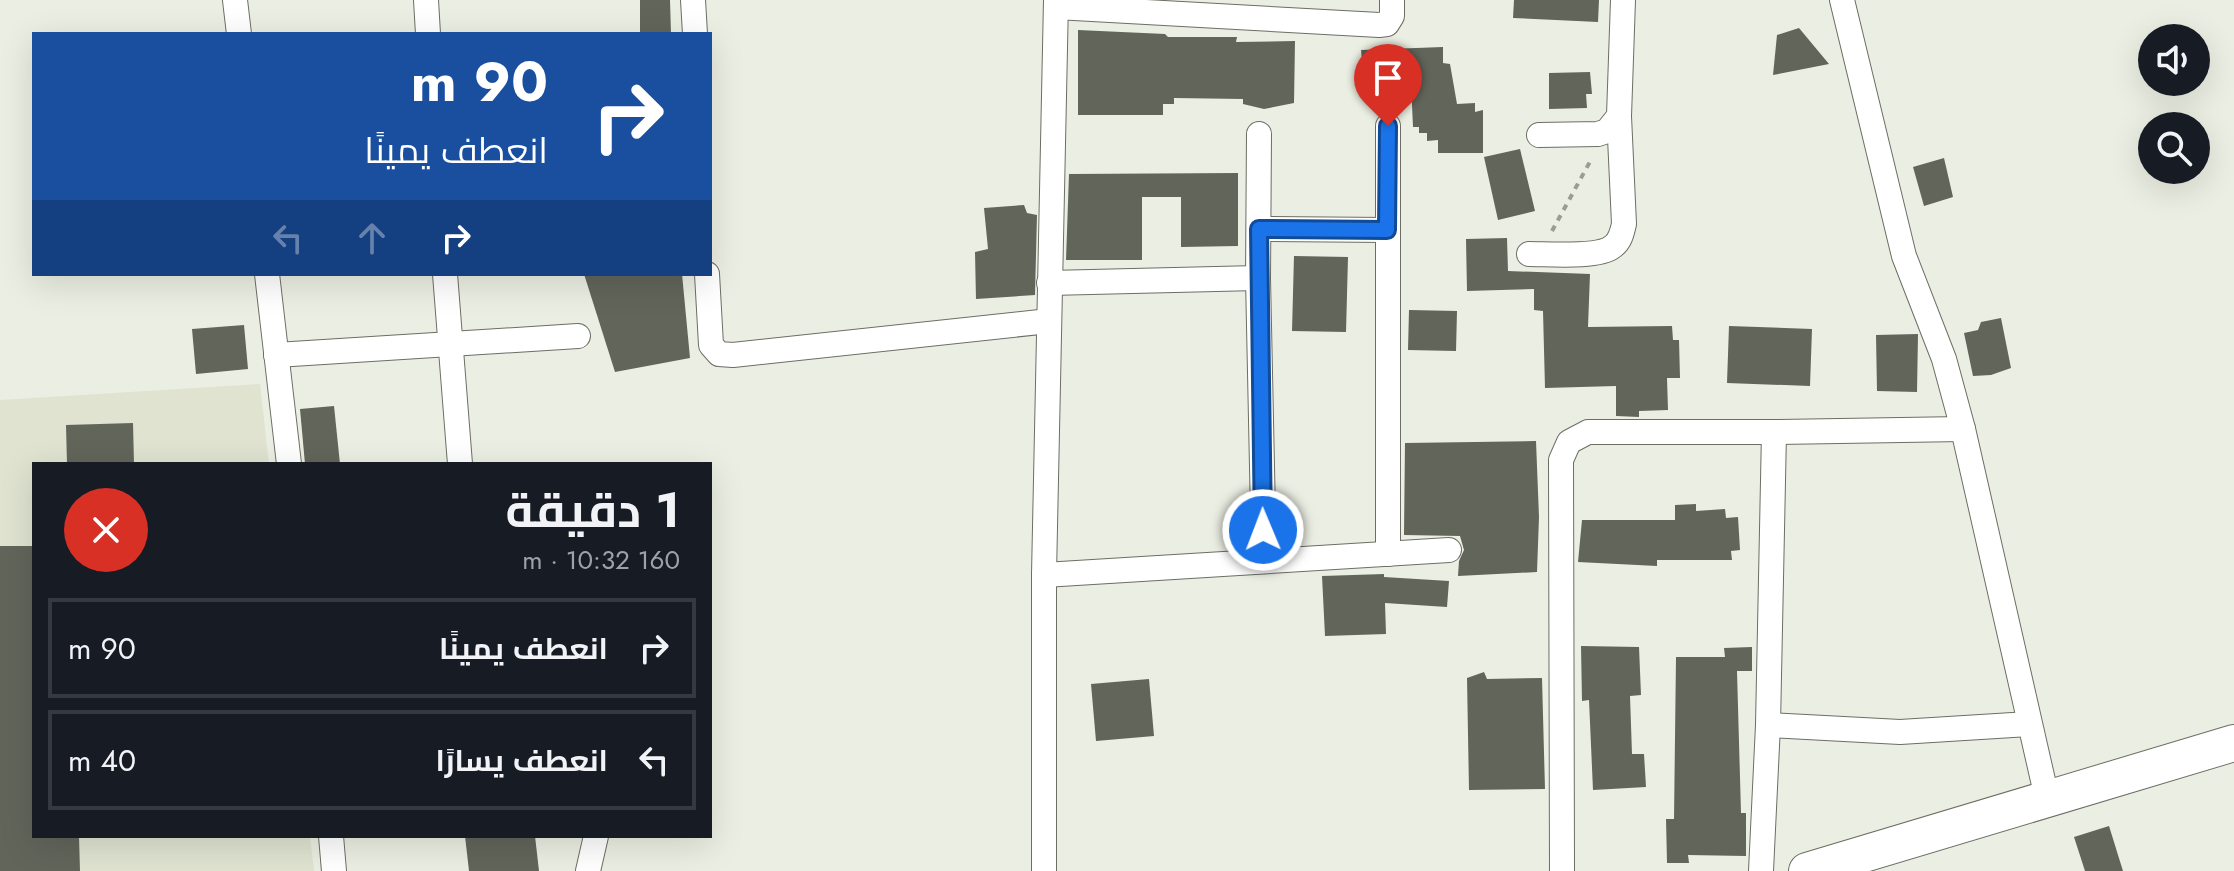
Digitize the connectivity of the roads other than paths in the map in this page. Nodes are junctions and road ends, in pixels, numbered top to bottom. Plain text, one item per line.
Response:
1 (235, 0) edge
2 (426, 0) edge
3 (693, 0) edge
4 (1392, 0) edge
5 (1623, 0) edge
6 (1842, 0) edge
7 (1056, 4) edge
8 (239, 32) edge
9 (428, 32) edge
10 (695, 32) edge
11 (1613, 124) junction
12 (1388, 126) dead end
13 (1259, 134) dead end
14 (1539, 135) dead end
15 (1259, 229) junction
16 (1387, 230) junction
17 (1534, 254) road end
18 (267, 276) edge
19 (445, 276) edge
20 (707, 276) edge
21 (1258, 278) junction
22 (1049, 283) junction
23 (1049, 321) junction
24 (578, 336) dead end
25 (450, 344) junction
26 (276, 355) junction
27 (1963, 429) junction
28 (1774, 432) junction
29 (289, 462) edge
30 (460, 462) edge
31 (1449, 550) dead end
32 (1388, 554) junction
33 (1264, 561) junction
34 (1044, 575) junction
35 (2029, 724) junction
36 (1768, 725) junction
37 (2234, 743) edge
38 (2047, 798) junction
39 (331, 838) edge
40 (596, 838) edge
41 (334, 871) edge
42 (588, 871) edge
43 (1044, 871) edge
44 (1562, 871) edge
45 (1761, 871) edge
46 (1807, 871) edge

1 - 8 street
2 - 9 street
3 - 10 street
4 - 7 street
5 - 11 street
6 - 27 street
7 - 22 street
11 - 14 street
11 - 17 street
12 - 16 street
13 - 15 street
15 - 16 street
15 - 21 street
16 - 32 street
18 - 26 street
19 - 25 street
20 - 23 street
21 - 22 street
21 - 33 street
22 - 23 street
23 - 34 street
24 - 25 street
25 - 26 street
25 - 30 street
26 - 29 street
27 - 28 street
27 - 35 street
28 - 36 street
28 - 44 street
31 - 32 street
32 - 33 street
33 - 34 street
34 - 43 street
35 - 36 street
35 - 38 street
36 - 45 street
37 - 38 main road
38 - 46 main road
39 - 41 street
40 - 42 street

